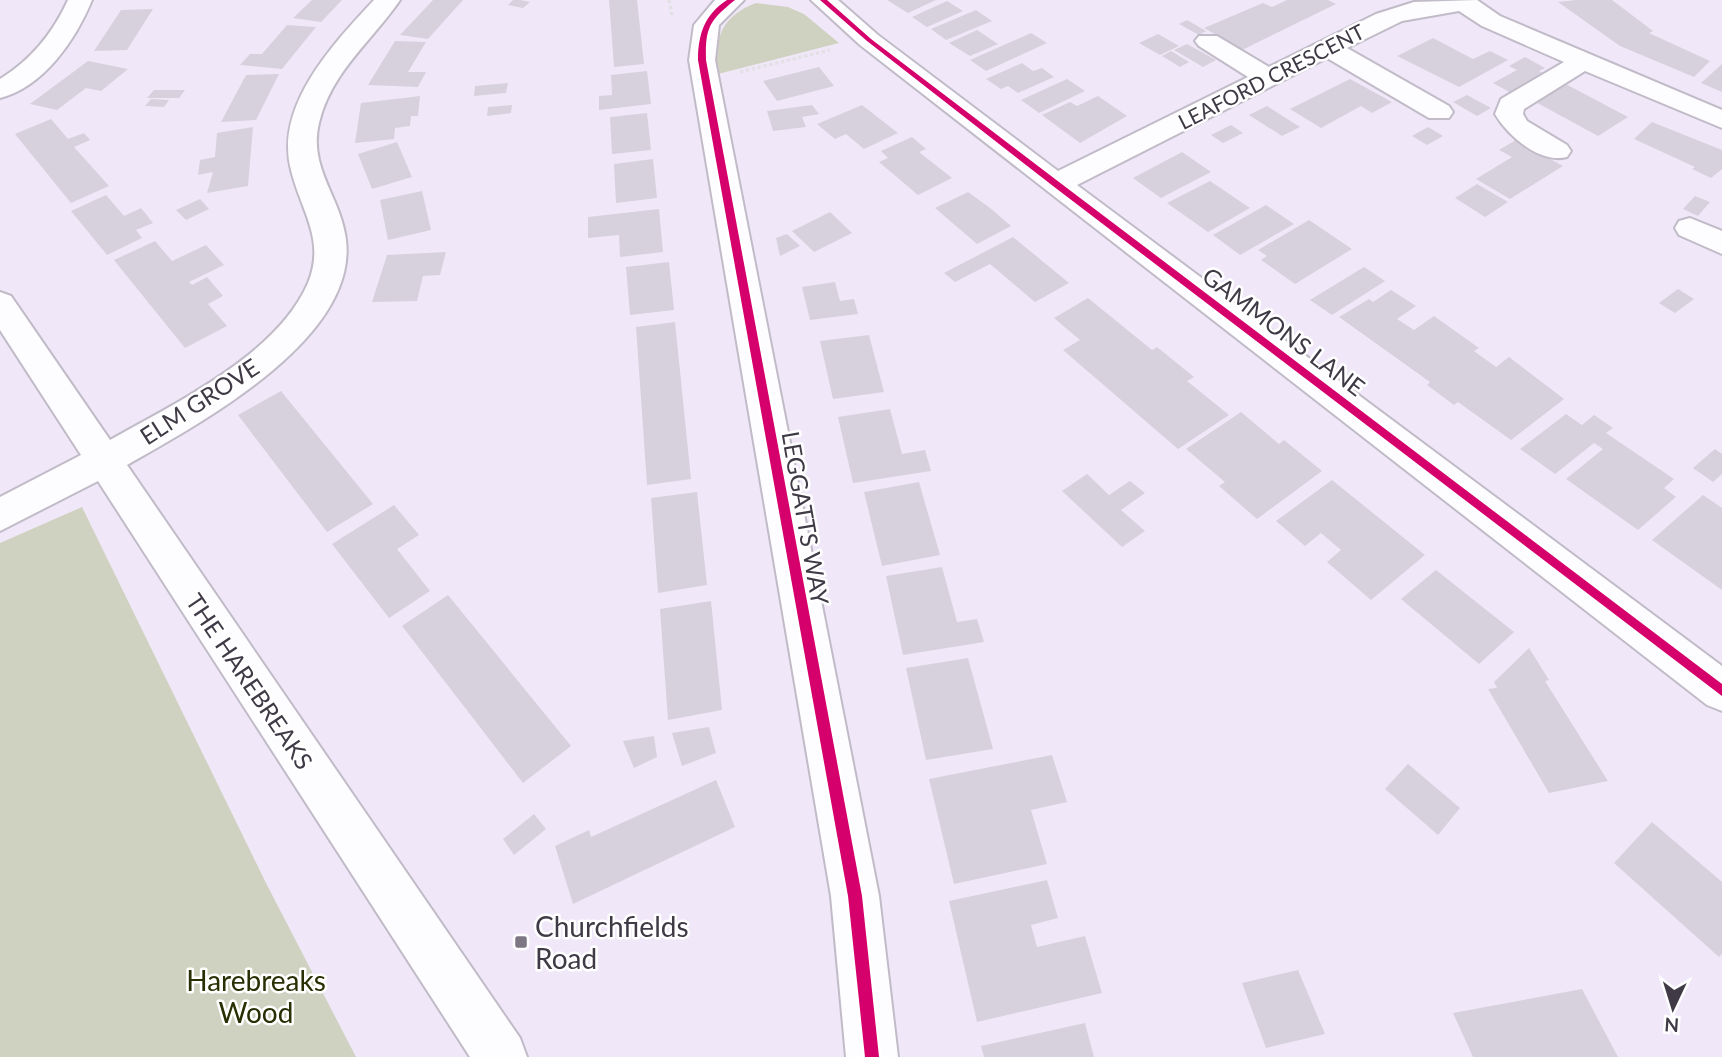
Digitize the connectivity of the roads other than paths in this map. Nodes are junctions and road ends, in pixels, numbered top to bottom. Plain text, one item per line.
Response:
1 (80, 0) edge
2 (388, 0) edge
3 (732, 0) edge
4 (823, 0) edge
5 (1465, 2) edge
6 (1208, 41) dead end
7 (1328, 48) junction
8 (1583, 61) junction
9 (1268, 79) junction
10 (0, 90) edge
11 (1439, 112) dead end
12 (1722, 120) edge
13 (1557, 151) dead end
14 (1056, 184) junction
15 (1690, 228) dead end
16 (1722, 244) edge
17 (0, 304) edge
18 (104, 461) junction
19 (0, 515) edge
20 (1722, 691) edge
21 (501, 1057) edge
22 (872, 1057) edge

1 - 10 street
2 - 18 street, ELM GROVE
3 - 22 street, LEGGATTS WAY
4 - 14 street, GAMMONS LANE
5 - 7 street, LEAFORD CRESCENT
5 - 8 street, LEAFORD CRESCENT
6 - 9 street
7 - 9 street, LEAFORD CRESCENT
7 - 11 street
8 - 12 street, LEAFORD CRESCENT
8 - 13 street
9 - 14 street, LEAFORD CRESCENT
14 - 20 street, GAMMONS LANE
15 - 16 street
17 - 18 street, THE HAREBREAKS
18 - 19 street, ELM GROVE
18 - 21 street, THE HAREBREAKS

